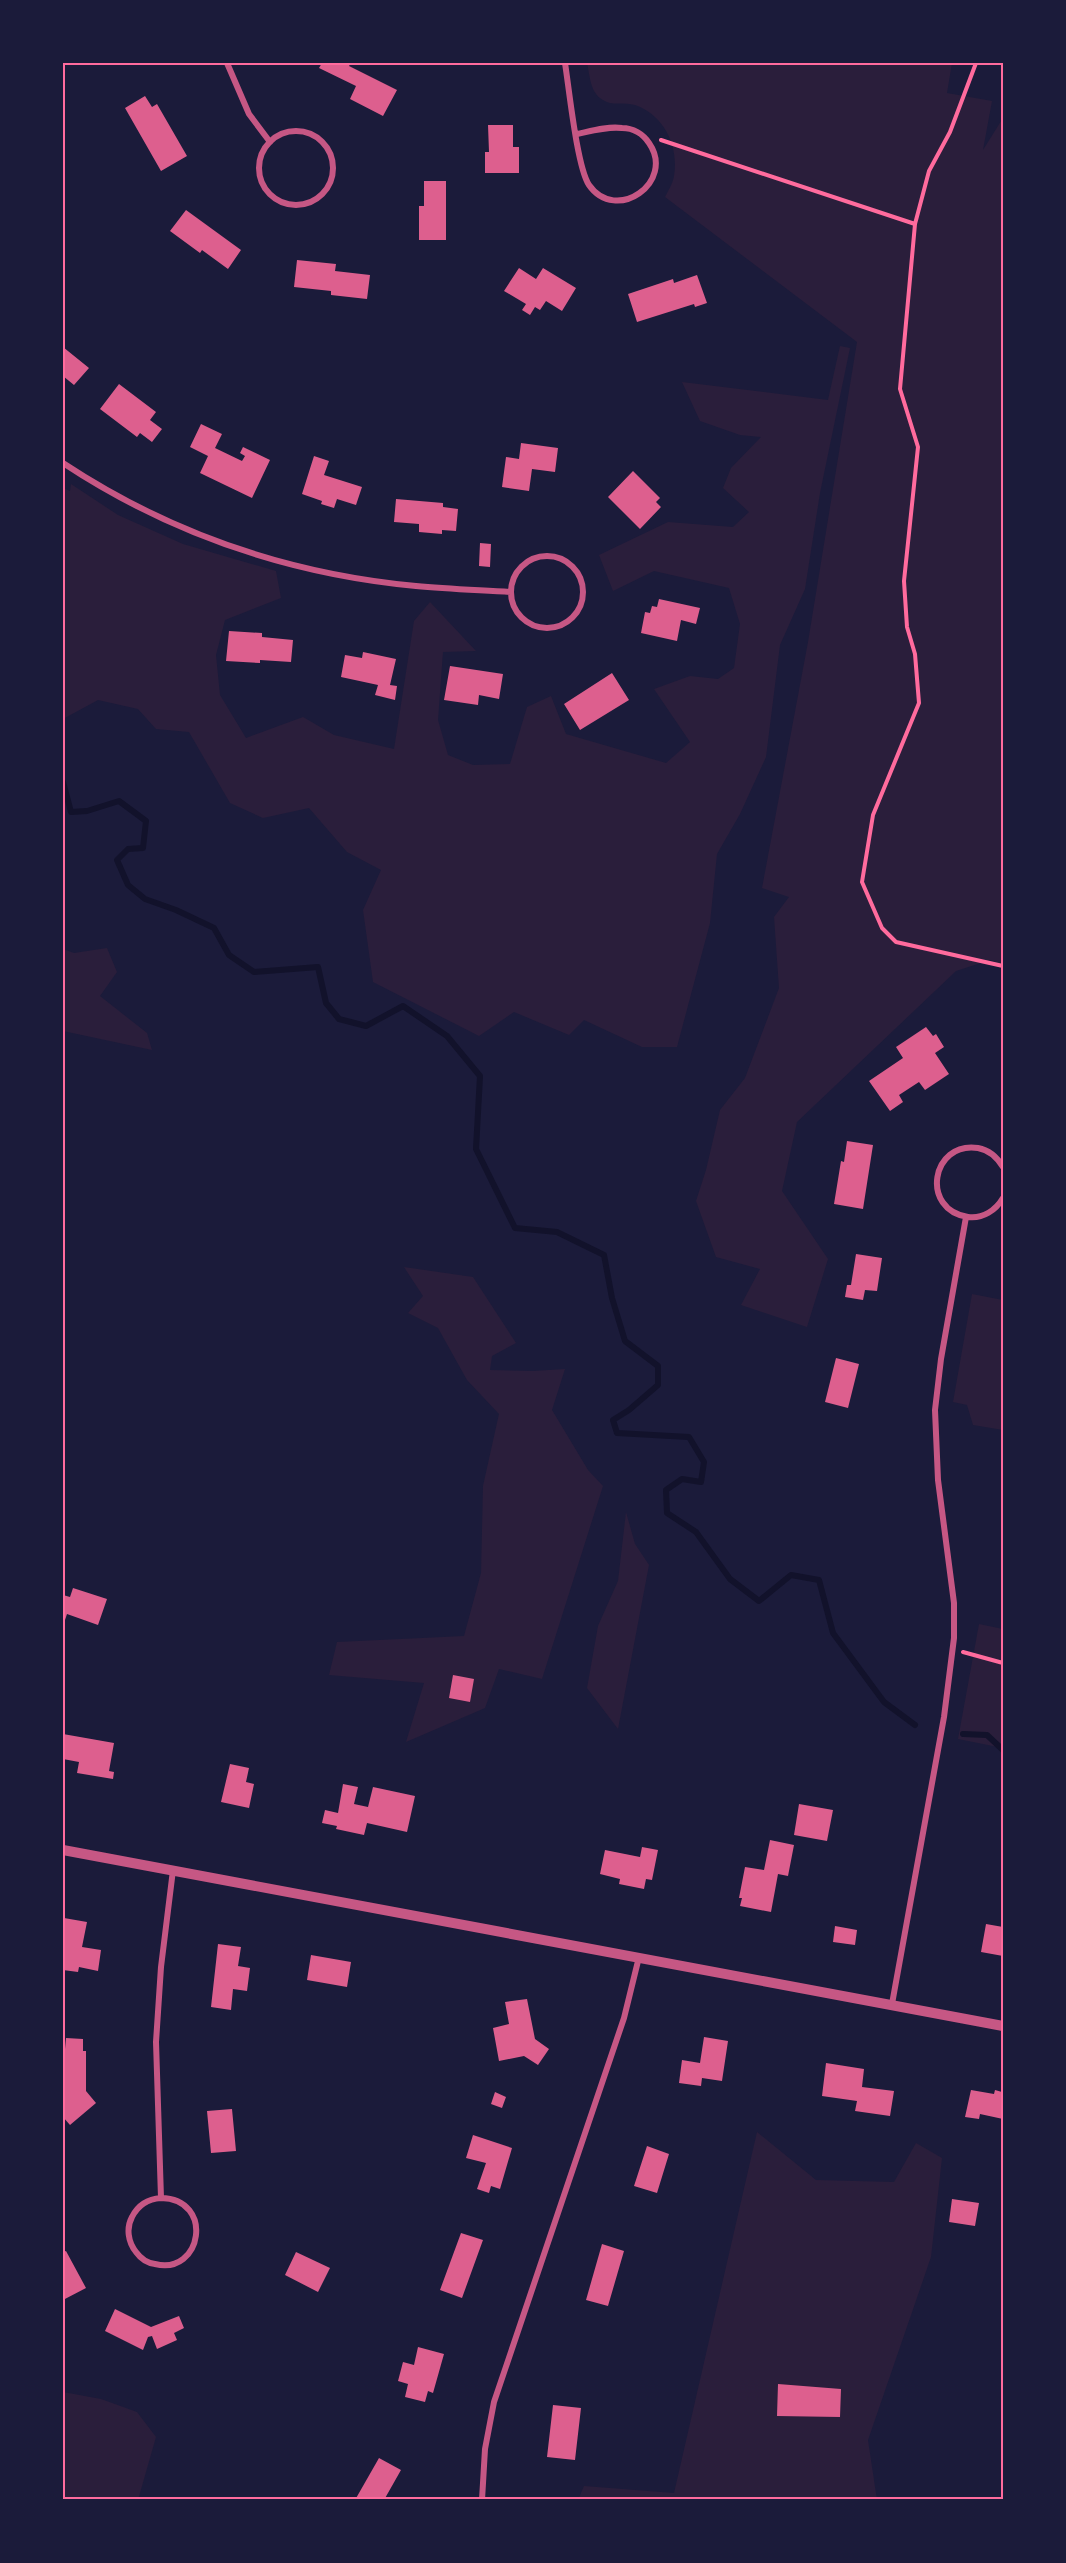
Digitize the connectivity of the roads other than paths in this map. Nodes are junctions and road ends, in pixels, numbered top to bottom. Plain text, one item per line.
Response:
1 (227, 63) edge
2 (565, 63) edge
3 (577, 134) junction
4 (270, 142) junction
5 (63, 463) edge
6 (511, 591) junction
7 (1003, 1167) edge
8 (1003, 1198) edge
9 (966, 1217) junction
10 (63, 1850) edge
11 (173, 1870) junction
12 (639, 1956) junction
13 (892, 2004) junction
14 (1003, 2026) edge
15 (161, 2198) junction
16 (482, 2500) edge

1 - 4 street
2 - 3 street
3 - 3 street
4 - 4 street
5 - 6 street
6 - 6 street
7 - 9 street
8 - 9 street
9 - 13 street
10 - 11 street
11 - 12 street
11 - 15 street
12 - 13 street
12 - 16 street
13 - 14 street
15 - 15 street

